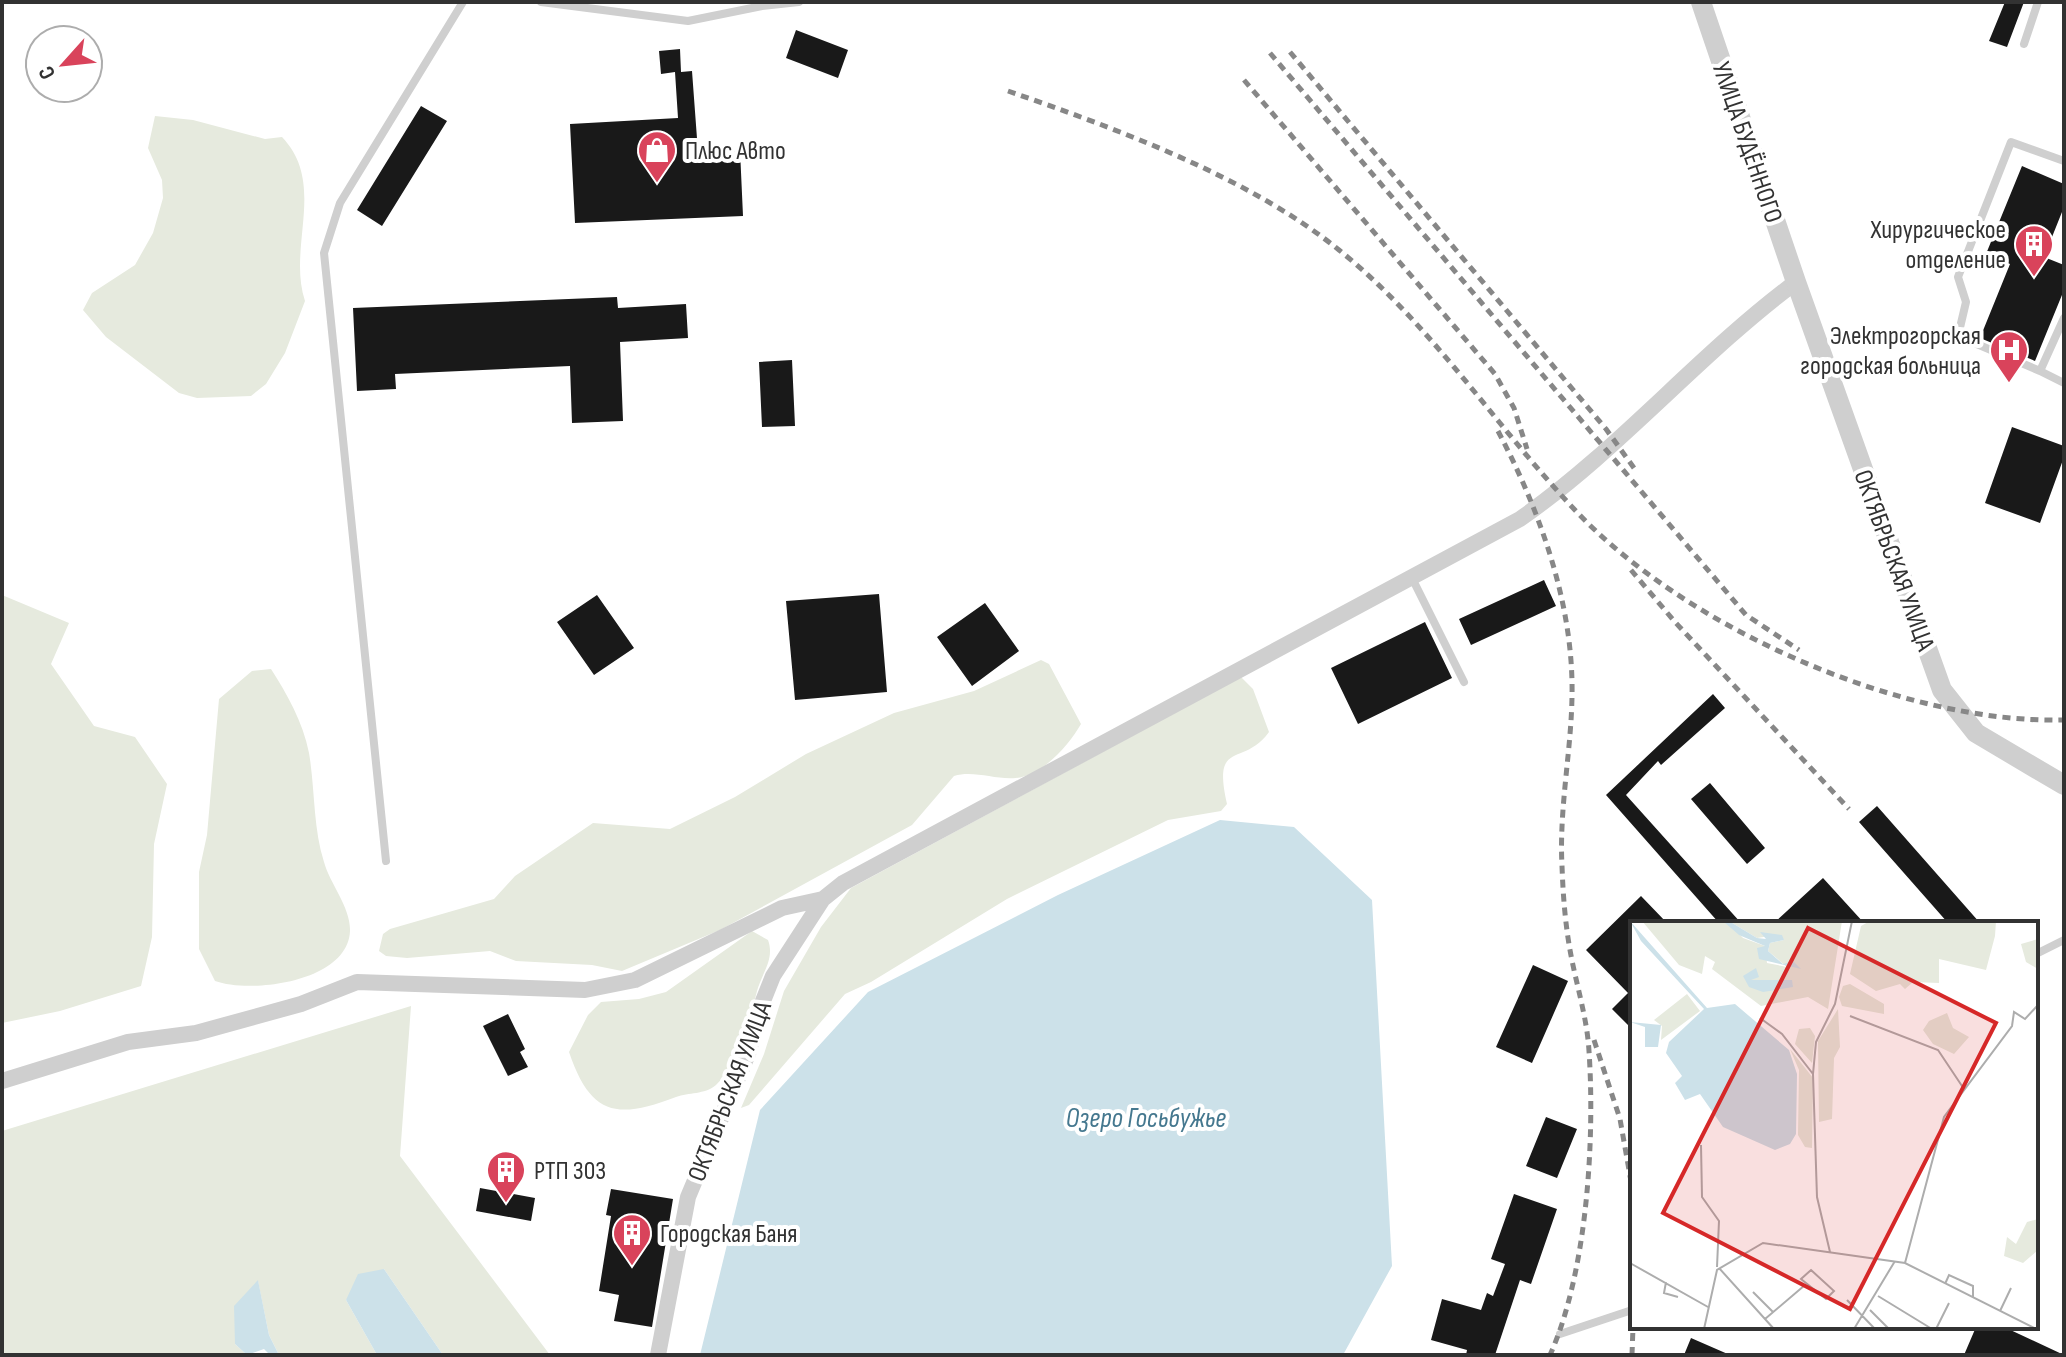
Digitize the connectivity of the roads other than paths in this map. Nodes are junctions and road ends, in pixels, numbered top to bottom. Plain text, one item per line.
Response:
1 (463, 2) edge
2 (541, 2) edge
3 (799, 2) edge
4 (1701, 2) edge
5 (2038, 2) edge
6 (2024, 44) dead end
7 (2064, 161) edge
8 (1796, 282) junction
9 (2064, 318) edge
10 (2062, 330) edge
11 (2040, 371) junction
12 (2064, 383) edge
13 (1412, 578) junction
14 (1464, 682) dead end
15 (2064, 785) edge
16 (386, 861) dead end
17 (823, 899) junction
18 (2064, 940) edge
19 (2038, 953) edge
20 (2, 1081) edge
21 (1630, 1311) edge
22 (1560, 1334) dead end
23 (658, 1355) edge

1 - 16 lane
2 - 3 lane
4 - 8 street, УЛИЦА БУДЁННОГО
5 - 6 lane
7 - 11 lane
8 - 13 street
8 - 15 street, ОКТЯБРЬСКАЯ УЛИЦА
9 - 10 lane
10 - 11 lane
11 - 12 lane
13 - 14 lane
13 - 17 street
17 - 20 street
17 - 23 street, ОКТЯБРЬСКАЯ УЛИЦА
18 - 19 lane
21 - 22 lane

